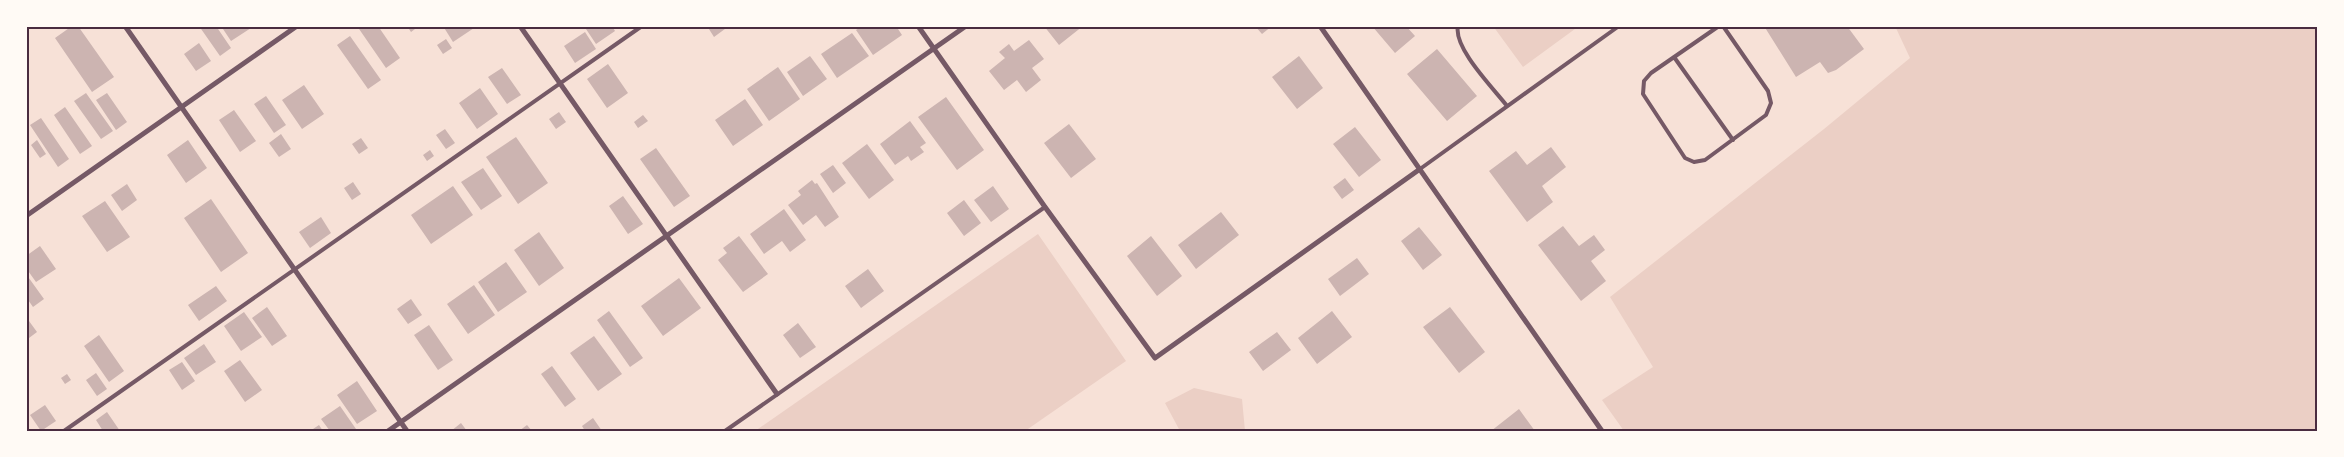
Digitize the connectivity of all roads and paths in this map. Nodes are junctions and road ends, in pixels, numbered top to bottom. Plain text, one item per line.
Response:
1 (125, 26) edge
2 (298, 26) edge
3 (520, 26) edge
4 (642, 26) edge
5 (918, 26) edge
6 (966, 26) edge
7 (1320, 26) edge
8 (1458, 26) edge
9 (1618, 26) edge
10 (1719, 26) edge
11 (1724, 26) edge
12 (934, 49) junction
13 (1674, 57) junction
14 (560, 84) junction
15 (1507, 106) junction
16 (182, 107) junction
17 (1734, 140) junction
18 (1420, 169) junction
19 (1045, 207) junction
20 (26, 216) edge
21 (666, 236) junction
22 (295, 269) junction
23 (777, 394) junction
24 (401, 422) junction
25 (64, 431) edge
26 (388, 431) edge
27 (408, 431) edge
28 (725, 431) edge
29 (1602, 431) edge

1 - 16 street
2 - 16 street
3 - 14 street
4 - 14 lane
5 - 12 street
6 - 12 street
7 - 18 street
8 - 15 lane
9 - 15 lane
10 - 13 lane
11 - 17 lane
12 - 19 street
12 - 21 street
13 - 17 lane
13 - 17 lane
14 - 21 street
14 - 22 lane
15 - 18 lane
16 - 20 street
16 - 22 street
18 - 19 street
18 - 29 street
19 - 23 lane
21 - 23 street
21 - 24 street
22 - 24 street
22 - 25 lane
23 - 28 lane
24 - 26 street
24 - 27 street

